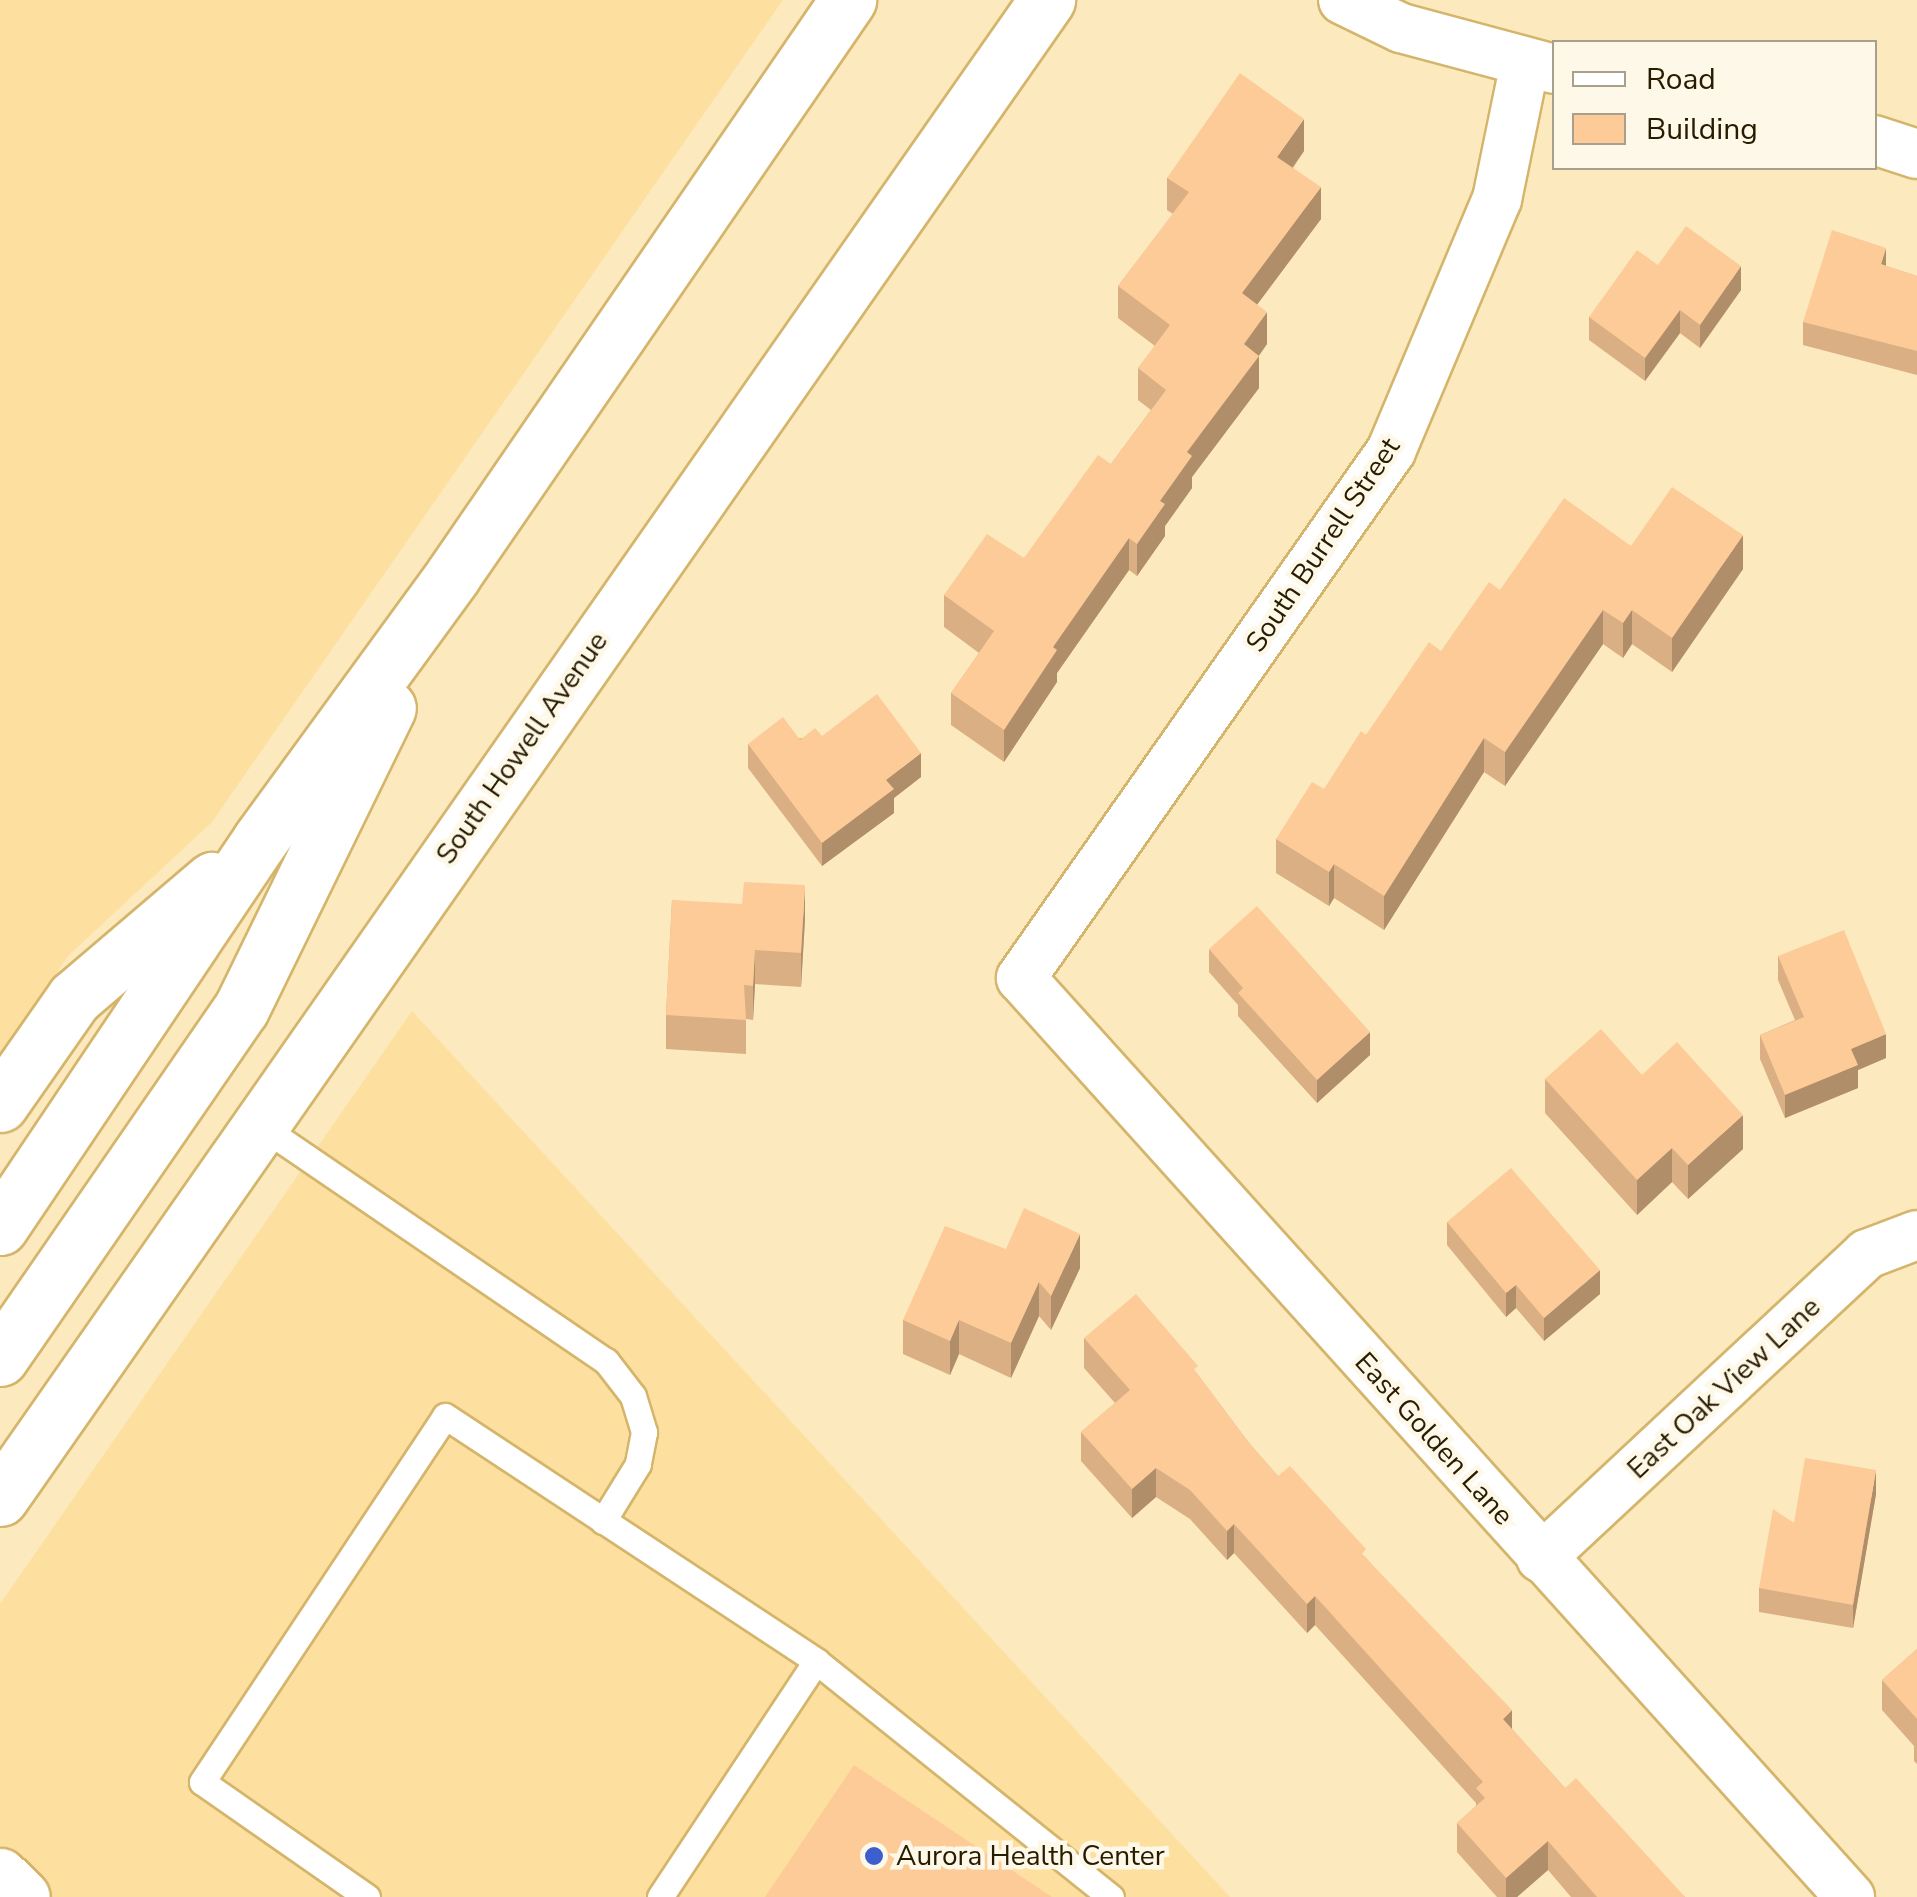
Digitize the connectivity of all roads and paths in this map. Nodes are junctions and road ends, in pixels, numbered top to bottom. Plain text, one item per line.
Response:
1 (848, 0) edge
2 (1047, 0) edge
3 (1343, 0) edge
4 (1540, 66) edge
5 (1877, 141) edge
6 (1917, 154) edge
7 (453, 575) junction
8 (260, 840) junction
9 (1021, 978) joint
10 (0, 1104) edge
11 (258, 1124) junction
12 (0, 1226) edge
13 (1917, 1235) edge
14 (0, 1358) edge
15 (0, 1498) edge
16 (604, 1522) junction
17 (1541, 1558) junction
18 (816, 1661) junction
19 (0, 1876) edge
20 (22, 1897) edge
21 (367, 1897) edge
22 (660, 1897) edge
23 (1111, 1897) edge
24 (1850, 1897) edge

1 - 7 main road
2 - 11 main road, South Howell Avenue
3 - 4 street
4 - 9 street, South Burrell Street
5 - 6 street
7 - 8 main road
7 - 14 main road
8 - 10 main road
8 - 12 main road
9 - 17 street, East Golden Lane
11 - 15 main road, South Howell Avenue
11 - 16 lane
13 - 17 street, East Oak View Lane
16 - 18 lane
16 - 21 lane
17 - 24 street, East Golden Lane
18 - 22 lane
18 - 23 lane
19 - 20 main road

